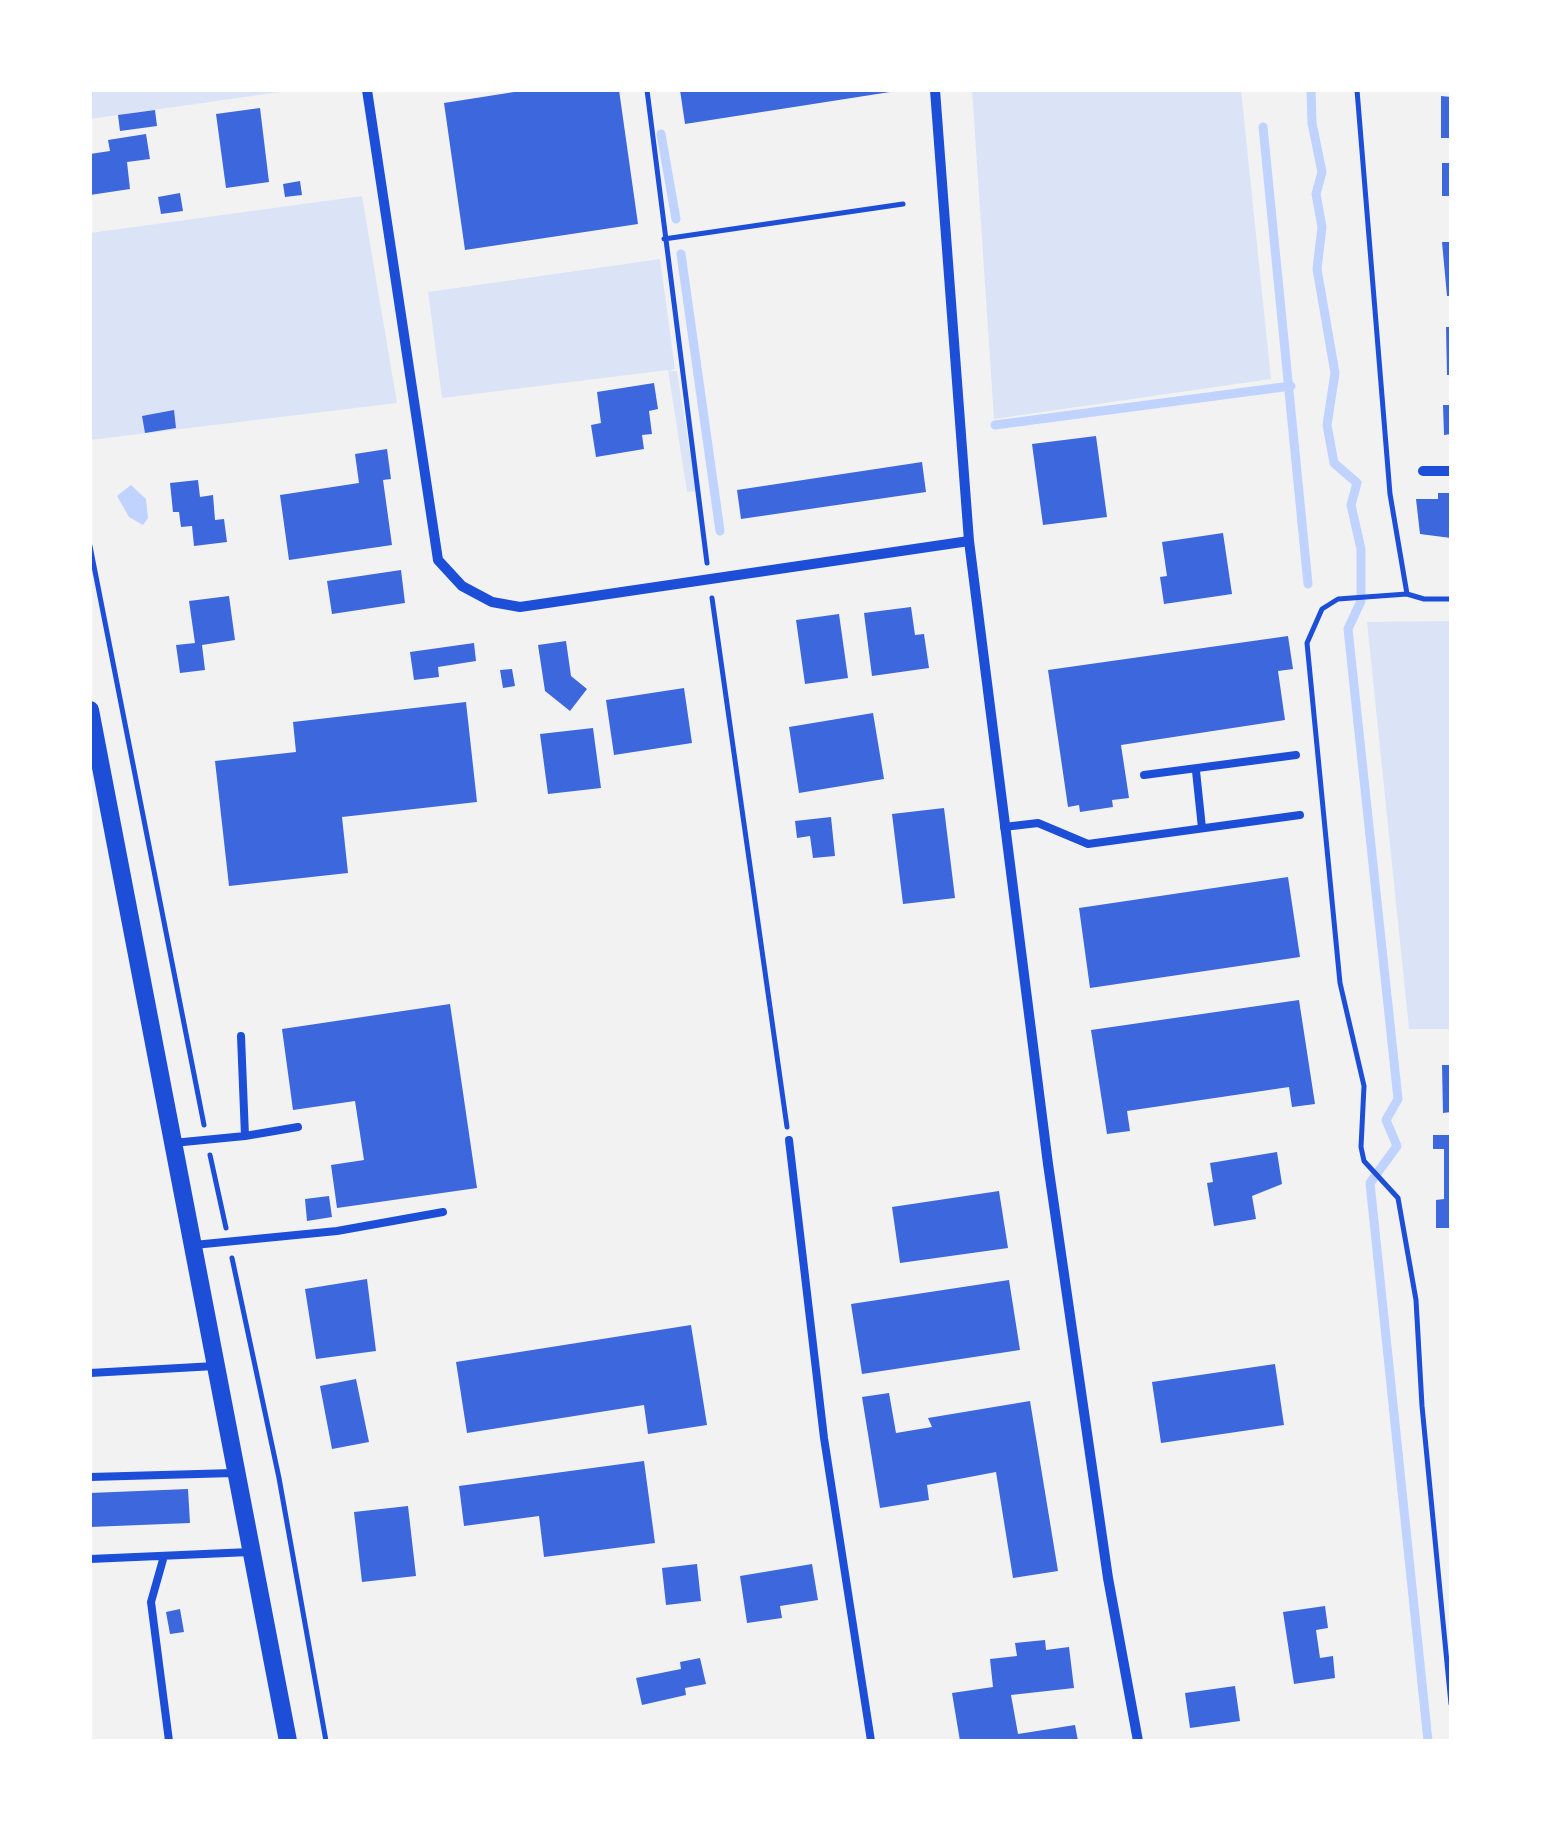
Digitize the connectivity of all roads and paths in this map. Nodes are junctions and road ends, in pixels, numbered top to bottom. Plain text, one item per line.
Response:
1 (367, 90) edge
2 (646, 90) edge
3 (935, 90) edge
4 (1357, 90) edge
5 (903, 204) dead end
6 (664, 239) junction
7 (1423, 471) dead end
8 (1451, 471) edge
9 (969, 541) junction
10 (709, 578) junction
11 (1407, 594) junction
12 (1451, 599) edge
13 (90, 710) edge
14 (1296, 755) dead end
15 (1196, 771) junction
16 (1144, 776) dead end
17 (1300, 815) dead end
18 (1004, 828) junction
19 (1202, 828) junction
20 (241, 1036) dead end
21 (298, 1127) dead end
22 (245, 1136) junction
23 (789, 1140) joint
24 (173, 1143) junction
25 (443, 1212) dead end
26 (194, 1245) junction
27 (216, 1366) junction
28 (90, 1373) edge
29 (234, 1473) junction
30 (90, 1477) edge
31 (253, 1552) junction
32 (164, 1556) junction
33 (90, 1559) edge
34 (1451, 1704) edge
35 (169, 1741) edge
36 (288, 1741) edge
37 (871, 1741) edge
38 (1138, 1741) edge

1 - 10 street
2 - 6 path
3 - 9 street
4 - 11 path
5 - 6 path
6 - 10 path
7 - 8 street
9 - 10 street
9 - 18 street
10 - 23 path
11 - 12 path
11 - 34 path
13 - 24 street
14 - 15 lane
15 - 16 lane
15 - 19 lane
17 - 19 lane
18 - 19 lane
18 - 38 street
20 - 22 lane
21 - 22 lane
22 - 24 lane
23 - 37 lane
24 - 26 street
25 - 26 lane
26 - 27 street
27 - 28 lane
27 - 29 street
29 - 30 lane
29 - 31 street
31 - 32 lane
31 - 36 street
32 - 33 lane
32 - 35 lane

